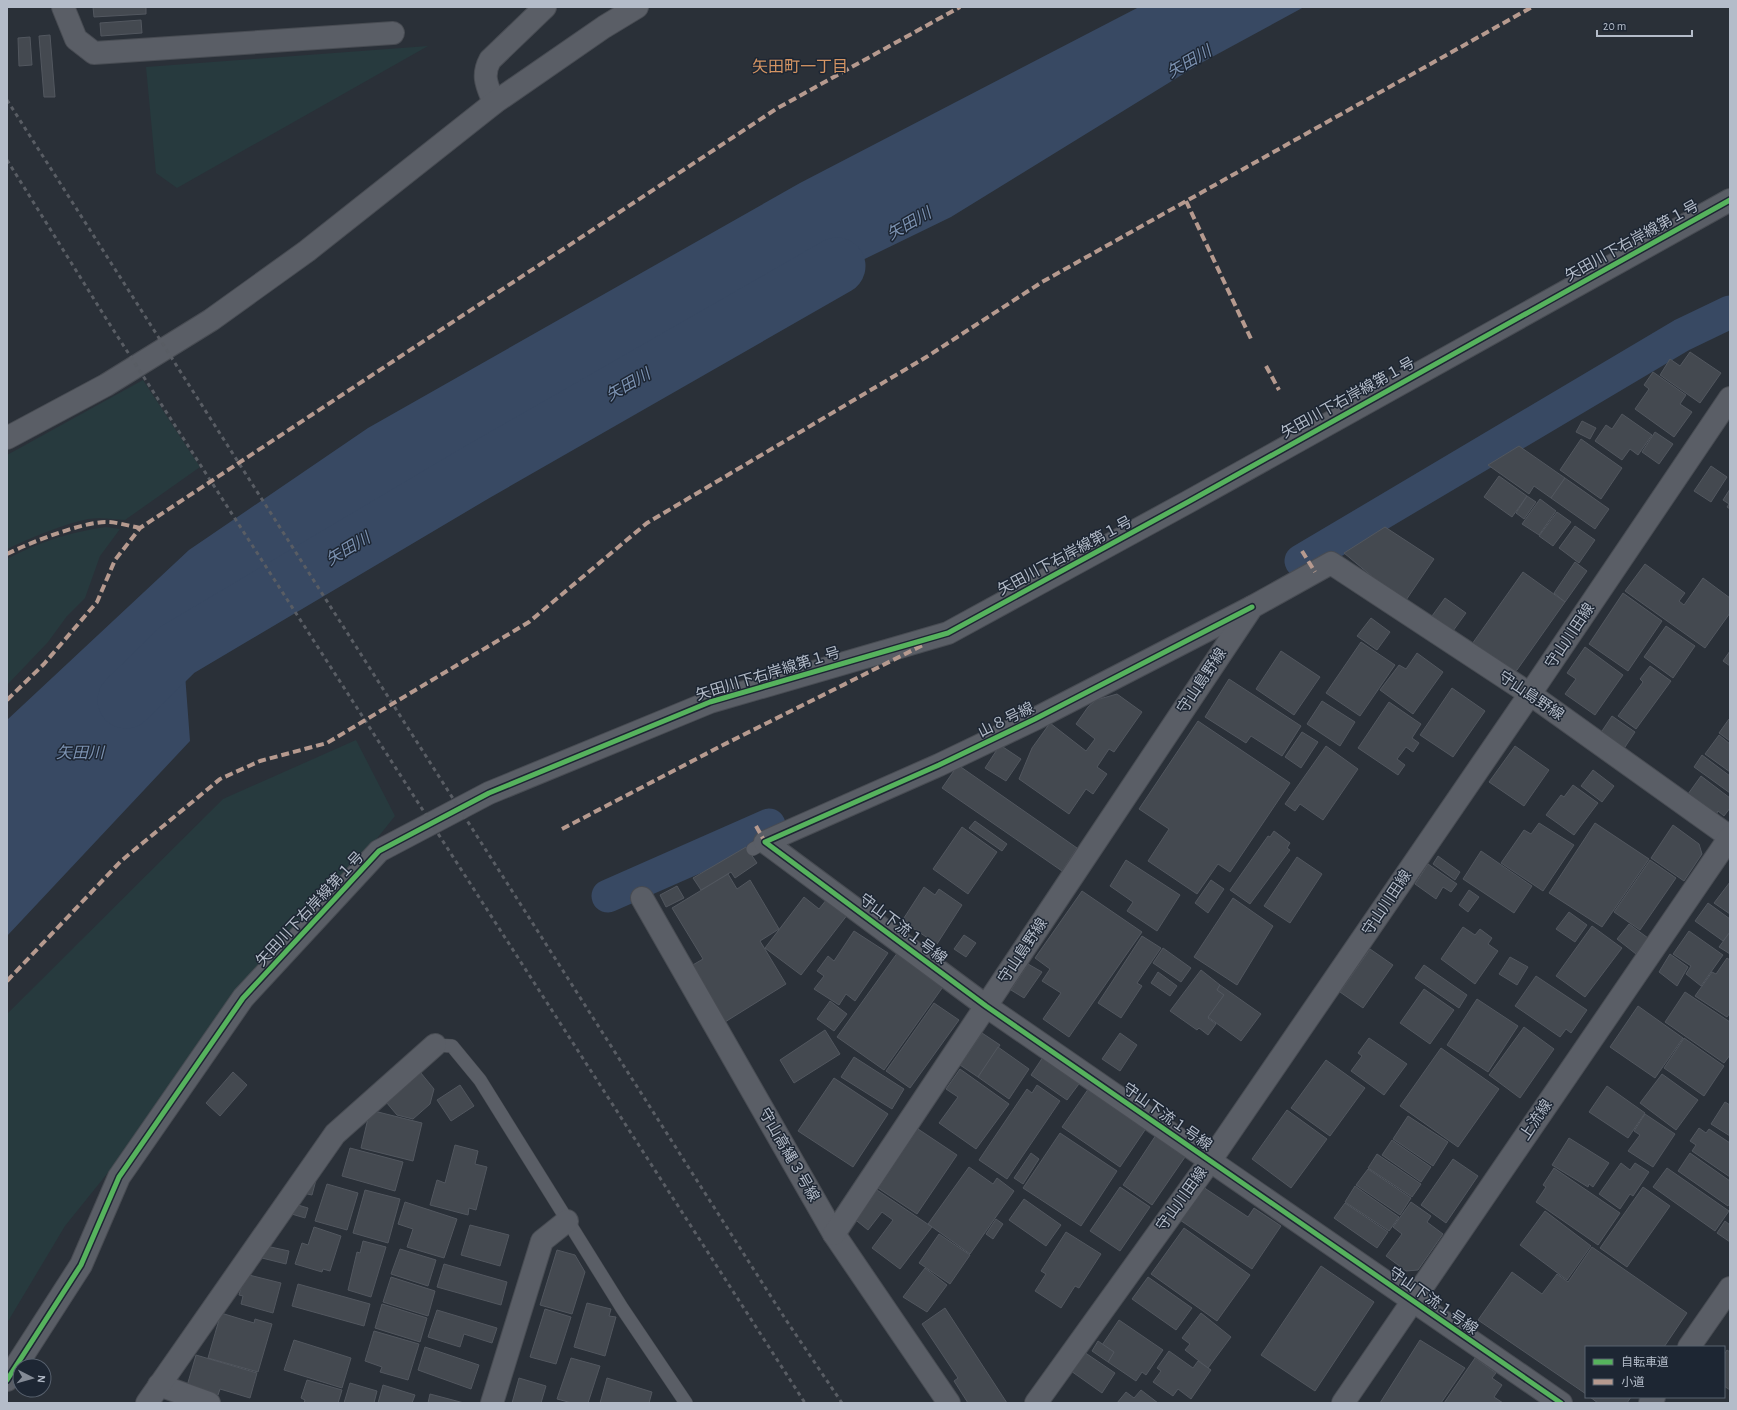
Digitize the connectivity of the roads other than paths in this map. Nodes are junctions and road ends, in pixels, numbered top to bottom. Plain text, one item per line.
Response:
1 (63, 7) edge
2 (545, 7) edge
3 (638, 7) edge
4 (393, 33) dead end
5 (494, 103) junction
6 (1730, 200) edge
7 (1730, 398) edge
8 (7, 438) edge
9 (1252, 607) junction
10 (1530, 694) junction
11 (1730, 837) edge
12 (759, 845) joint
13 (642, 898) dead end
14 (986, 1006) junction
15 (435, 1045) joint
16 (1210, 1161) junction
17 (567, 1221) junction
18 (834, 1234) junction
19 (1730, 1288) edge
20 (1413, 1301) junction
21 (1690, 1346) edge
22 (7, 1380) edge
23 (153, 1394) edge
24 (209, 1403) edge
25 (492, 1403) edge
26 (686, 1403) edge
27 (949, 1403) edge
28 (1036, 1403) edge
29 (1343, 1403) edge
30 (1560, 1403) edge

1 - 4 street
2 - 5 street
3 - 5 street
5 - 8 street
6 - 22 street, 矢田川下右岸線第１号
7 - 10 street, 守山川田線
9 - 10 street, 守山島野線
9 - 12 street, 山８号線
9 - 14 street, 守山島野線
10 - 11 street, 守山島野線
10 - 16 street, 守山川田線
11 - 20 street, 上流線
12 - 14 street, 守山下流１号線
13 - 18 street, 守山高縄３号線
14 - 16 street, 守山下流１号線
14 - 18 street, 守山島野線
15 - 17 lane
15 - 23 street
16 - 20 street, 守山下流１号線
16 - 28 street, 守山川田線
17 - 25 street
17 - 26 lane
18 - 27 street, 守山高縄３号線
19 - 21 street
20 - 29 street, 上流線
20 - 30 street, 守山下流１号線
23 - 24 street

